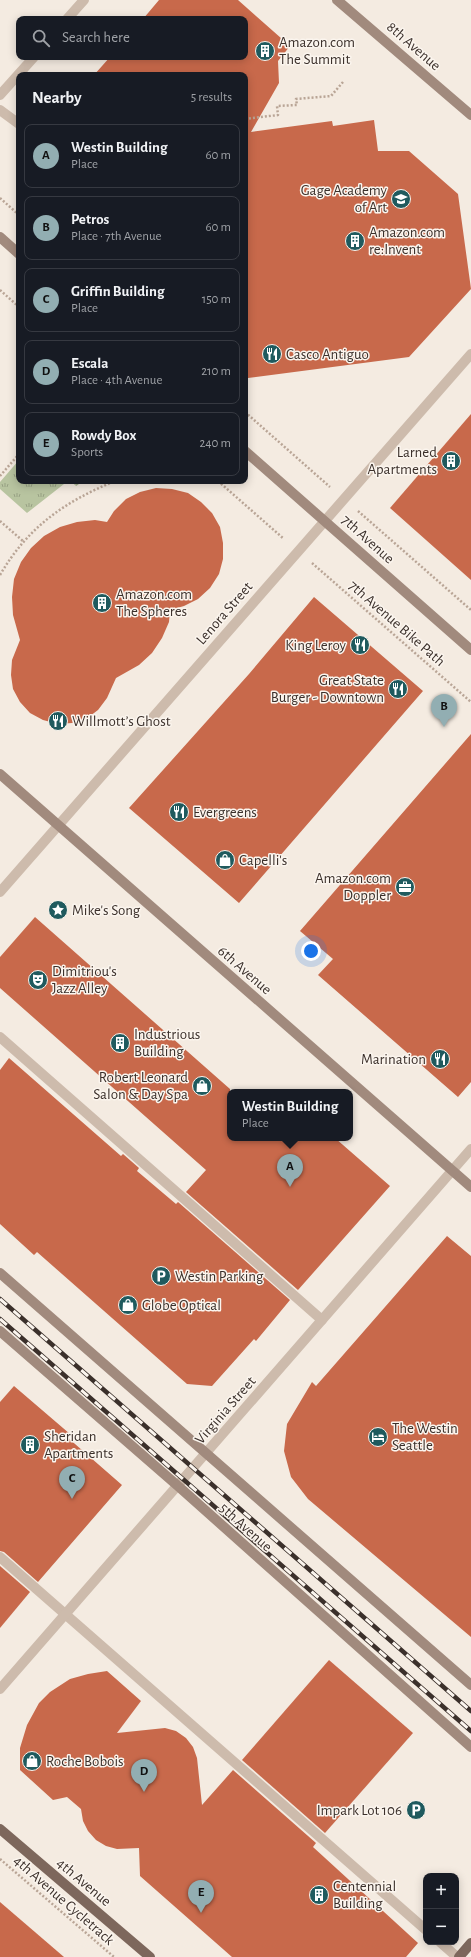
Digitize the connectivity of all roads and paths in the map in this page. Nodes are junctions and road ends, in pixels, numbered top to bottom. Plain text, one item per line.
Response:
1 (84, 0) edge
2 (337, 0) edge
3 (70, 16) edge
4 (31, 60) edge
5 (21, 72) edge
6 (16, 77) edge
7 (343, 82) dead end
8 (0, 95) edge
9 (0, 110) edge
10 (471, 115) edge
11 (248, 118) edge
12 (16, 122) edge
13 (0, 198) edge
14 (16, 212) edge
15 (0, 237) edge
16 (16, 251) edge
17 (0, 290) edge
18 (16, 304) edge
19 (471, 354) edge
20 (248, 415) edge
21 (248, 454) edge
22 (16, 457) edge
23 (0, 476) edge
24 (107, 484) edge
25 (221, 484) edge
26 (333, 489) dead end
27 (357, 510) dead end
28 (0, 521) edge
29 (325, 521) junction
30 (273, 529) dead end
31 (24, 541) junction
32 (309, 560) dead end
33 (0, 575) edge
34 (471, 610) edge
35 (471, 650) edge
36 (471, 702) edge
37 (0, 774) edge
38 (58, 826) junction
39 (0, 892) edge
40 (0, 1037) edge
41 (471, 1149) edge
42 (452, 1170) junction
43 (471, 1188) edge
44 (0, 1273) edge
45 (322, 1320) junction
46 (0, 1331) edge
47 (206, 1454) junction
48 (178, 1486) junction
49 (0, 1557) edge
50 (66, 1614) junction
51 (471, 1684) edge
52 (0, 1689) edge
53 (471, 1747) edge
54 (0, 1830) edge
55 (0, 1859) edge
56 (423, 1927) edge
57 (471, 1943) edge
58 (444, 1945) edge
59 (114, 1957) edge
60 (150, 1957) edge
61 (458, 1957) edge

1 - 3 street
2 - 10 main road, 8th Avenue
4 - 5 street
6 - 8 street
7 - 11 path
9 - 12 street
13 - 14 path
15 - 16 main road
17 - 18 path
19 - 29 street, Lenora Street
20 - 26 path
21 - 29 main road, 7th Avenue
22 - 23 path
24 - 31 path
25 - 30 path
27 - 34 path
28 - 31 path
29 - 35 main road, 7th Avenue
29 - 38 street, Lenora Street
31 - 33 path
32 - 36 path, 7th Avenue Bike Path
37 - 38 main road, 6th Avenue
38 - 39 street, Lenora Street
38 - 42 main road, 6th Avenue
40 - 45 street
41 - 42 street, Virginia Street
42 - 43 main road, 6th Avenue
42 - 45 street, Virginia Street
44 - 47 main road, 5th Avenue
45 - 47 street, Virginia Street
46 - 48 main road, 5th Avenue
47 - 48 street, Virginia Street
47 - 51 main road, 5th Avenue
48 - 50 street, Virginia Street
48 - 53 main road, 5th Avenue
49 - 50 street
50 - 52 street, Virginia Street
50 - 56 street
54 - 60 main road, 4th Avenue
55 - 59 path, 4th Avenue Cycletrack
57 - 61 main road
58 - 61 street

